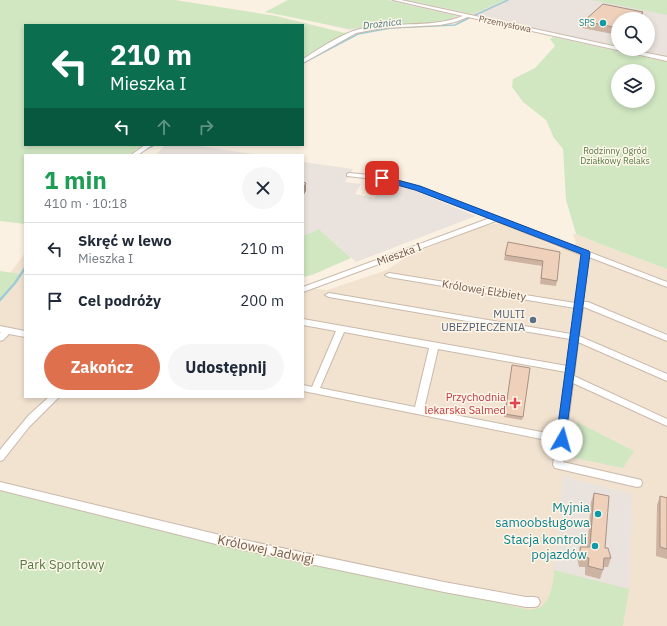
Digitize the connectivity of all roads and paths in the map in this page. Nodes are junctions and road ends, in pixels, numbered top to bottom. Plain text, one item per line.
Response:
1 (395, 0) edge
2 (467, 16) junction
3 (611, 47) edge
4 (653, 56) edge
5 (667, 59) edge
6 (304, 60) edge
7 (148, 146) edge
8 (136, 154) edge
9 (349, 175) dead end
10 (495, 218) junction
11 (586, 253) junction
12 (389, 275) dead end
13 (667, 285) edge
14 (304, 290) edge
15 (329, 295) dead end
16 (578, 306) junction
17 (304, 322) edge
18 (341, 329) junction
19 (4, 330) edge
20 (24, 334) edge
21 (574, 337) junction
22 (0, 338) edge
23 (667, 338) edge
24 (434, 346) junction
25 (569, 374) junction
26 (667, 378) edge
27 (304, 388) edge
28 (314, 390) junction
29 (54, 398) edge
30 (419, 410) junction
31 (667, 423) edge
32 (562, 440) junction
33 (0, 458) edge
34 (637, 482) dead end
35 (0, 486) edge
36 (534, 602) dead end

1 - 2 street
2 - 3 street, Przemysłowa
2 - 6 street, Przemysłowa
4 - 5 street, Przemysłowa
7 - 8 street
9 - 10 street
10 - 11 street
10 - 14 street, Mieszka I
11 - 13 street
11 - 16 street
12 - 16 street, Królowej Elżbiety
15 - 21 street
16 - 21 street
16 - 23 street, Królowej Elżbiety
17 - 18 street
18 - 24 street
18 - 28 street
19 - 20 street
19 - 22 street
21 - 25 street
21 - 26 street
24 - 25 street
24 - 30 street
25 - 31 street
25 - 32 street
27 - 28 street
28 - 30 street
29 - 33 street
30 - 32 street
32 - 34 street
35 - 36 street, Królowej Jadwigi

